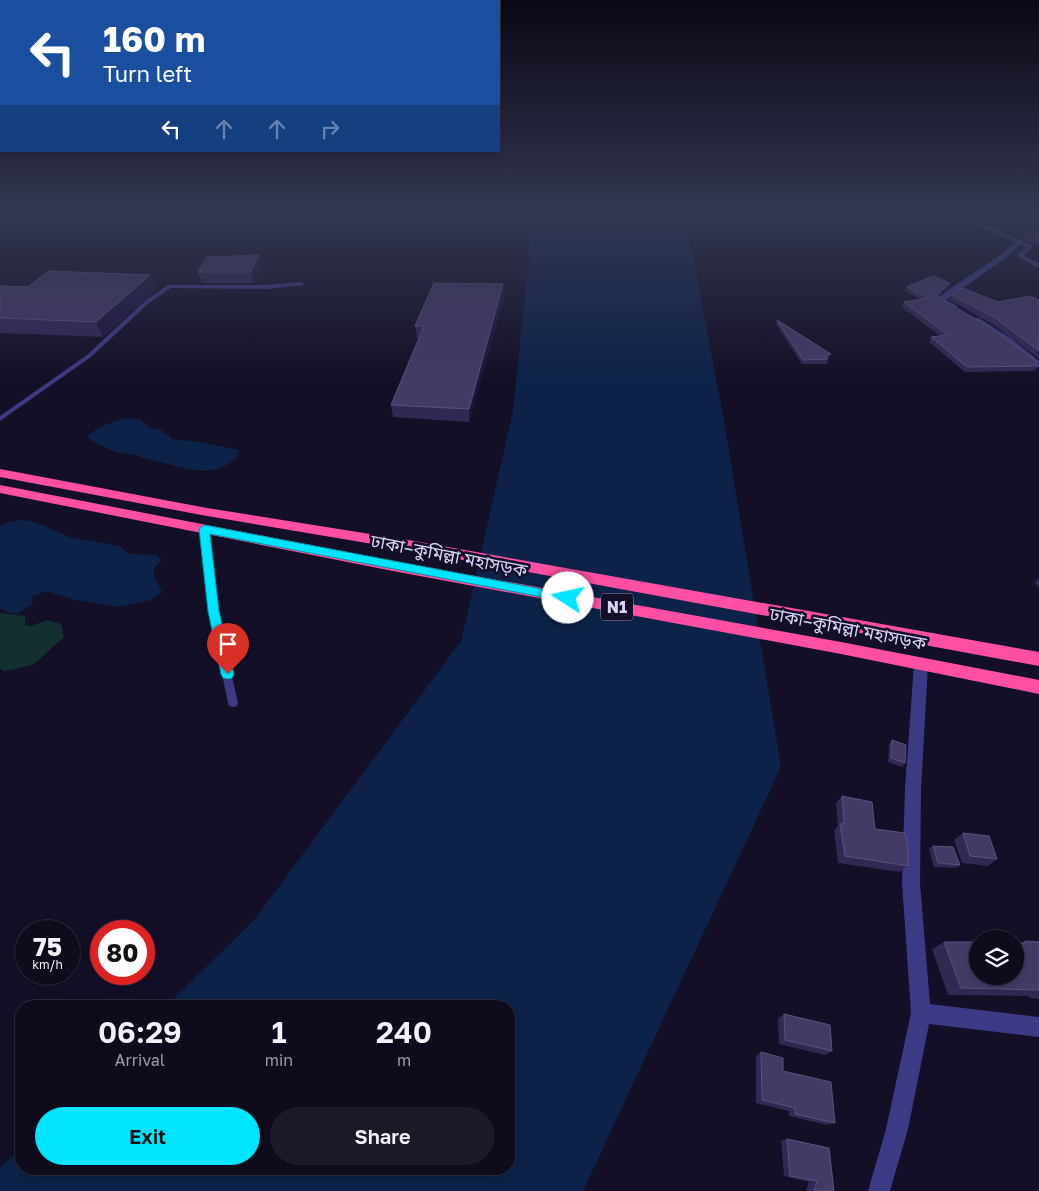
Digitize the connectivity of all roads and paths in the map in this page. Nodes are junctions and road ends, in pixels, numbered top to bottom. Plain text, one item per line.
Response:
1 (982, 270) edge
2 (301, 284) dead end
3 (1039, 365) edge
4 (0, 419) edge
5 (0, 473) edge
6 (0, 489) edge
7 (204, 529) junction
8 (1039, 659) edge
9 (921, 664) junction
10 (1039, 687) edge
11 (233, 702) dead end
12 (921, 1013) junction
13 (1039, 1027) edge
14 (879, 1191) edge

1 - 3 street
2 - 4 lane
5 - 8 highway, ঢাকা–কুমিল্লা মহাসড়ক / N1
6 - 7 highway, ঢাকা–কুমিল্লা মহাসড়ক / N1
7 - 9 highway, ঢাকা–কুমিল্লা মহাসড়ক / N1
7 - 11 lane
9 - 10 highway, ঢাকা–কুমিল্লা মহাসড়ক / N1
9 - 12 street
12 - 13 street
12 - 14 street

